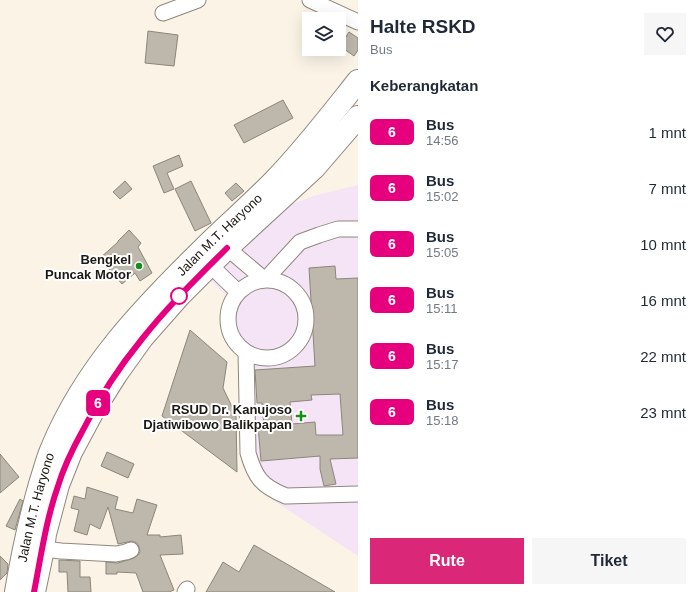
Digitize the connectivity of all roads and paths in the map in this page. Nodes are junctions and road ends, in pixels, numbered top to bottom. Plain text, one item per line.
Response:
1 (198, 0) edge
2 (310, 0) edge
3 (163, 13) dead end
4 (358, 22) edge
5 (358, 81) edge
6 (358, 117) edge
7 (358, 228) edge
8 (221, 243) junction
9 (210, 265) junction
10 (265, 280) junction
11 (238, 292) junction
12 (246, 352) junction
13 (358, 494) edge
14 (43, 549) junction
15 (131, 550) dead end
16 (16, 592) edge
17 (34, 592) edge

1 - 3 street
2 - 4 street
5 - 8 highway, Jalan M.T. Haryono
6 - 8 highway, Jalan M.T. Haryono
7 - 10 street
8 - 9 highway
8 - 10 street
8 - 16 highway, Jalan M.T. Haryono
9 - 11 street
9 - 14 highway
10 - 11 street
10 - 12 street
11 - 12 street
12 - 13 street
14 - 15 street
14 - 17 highway

